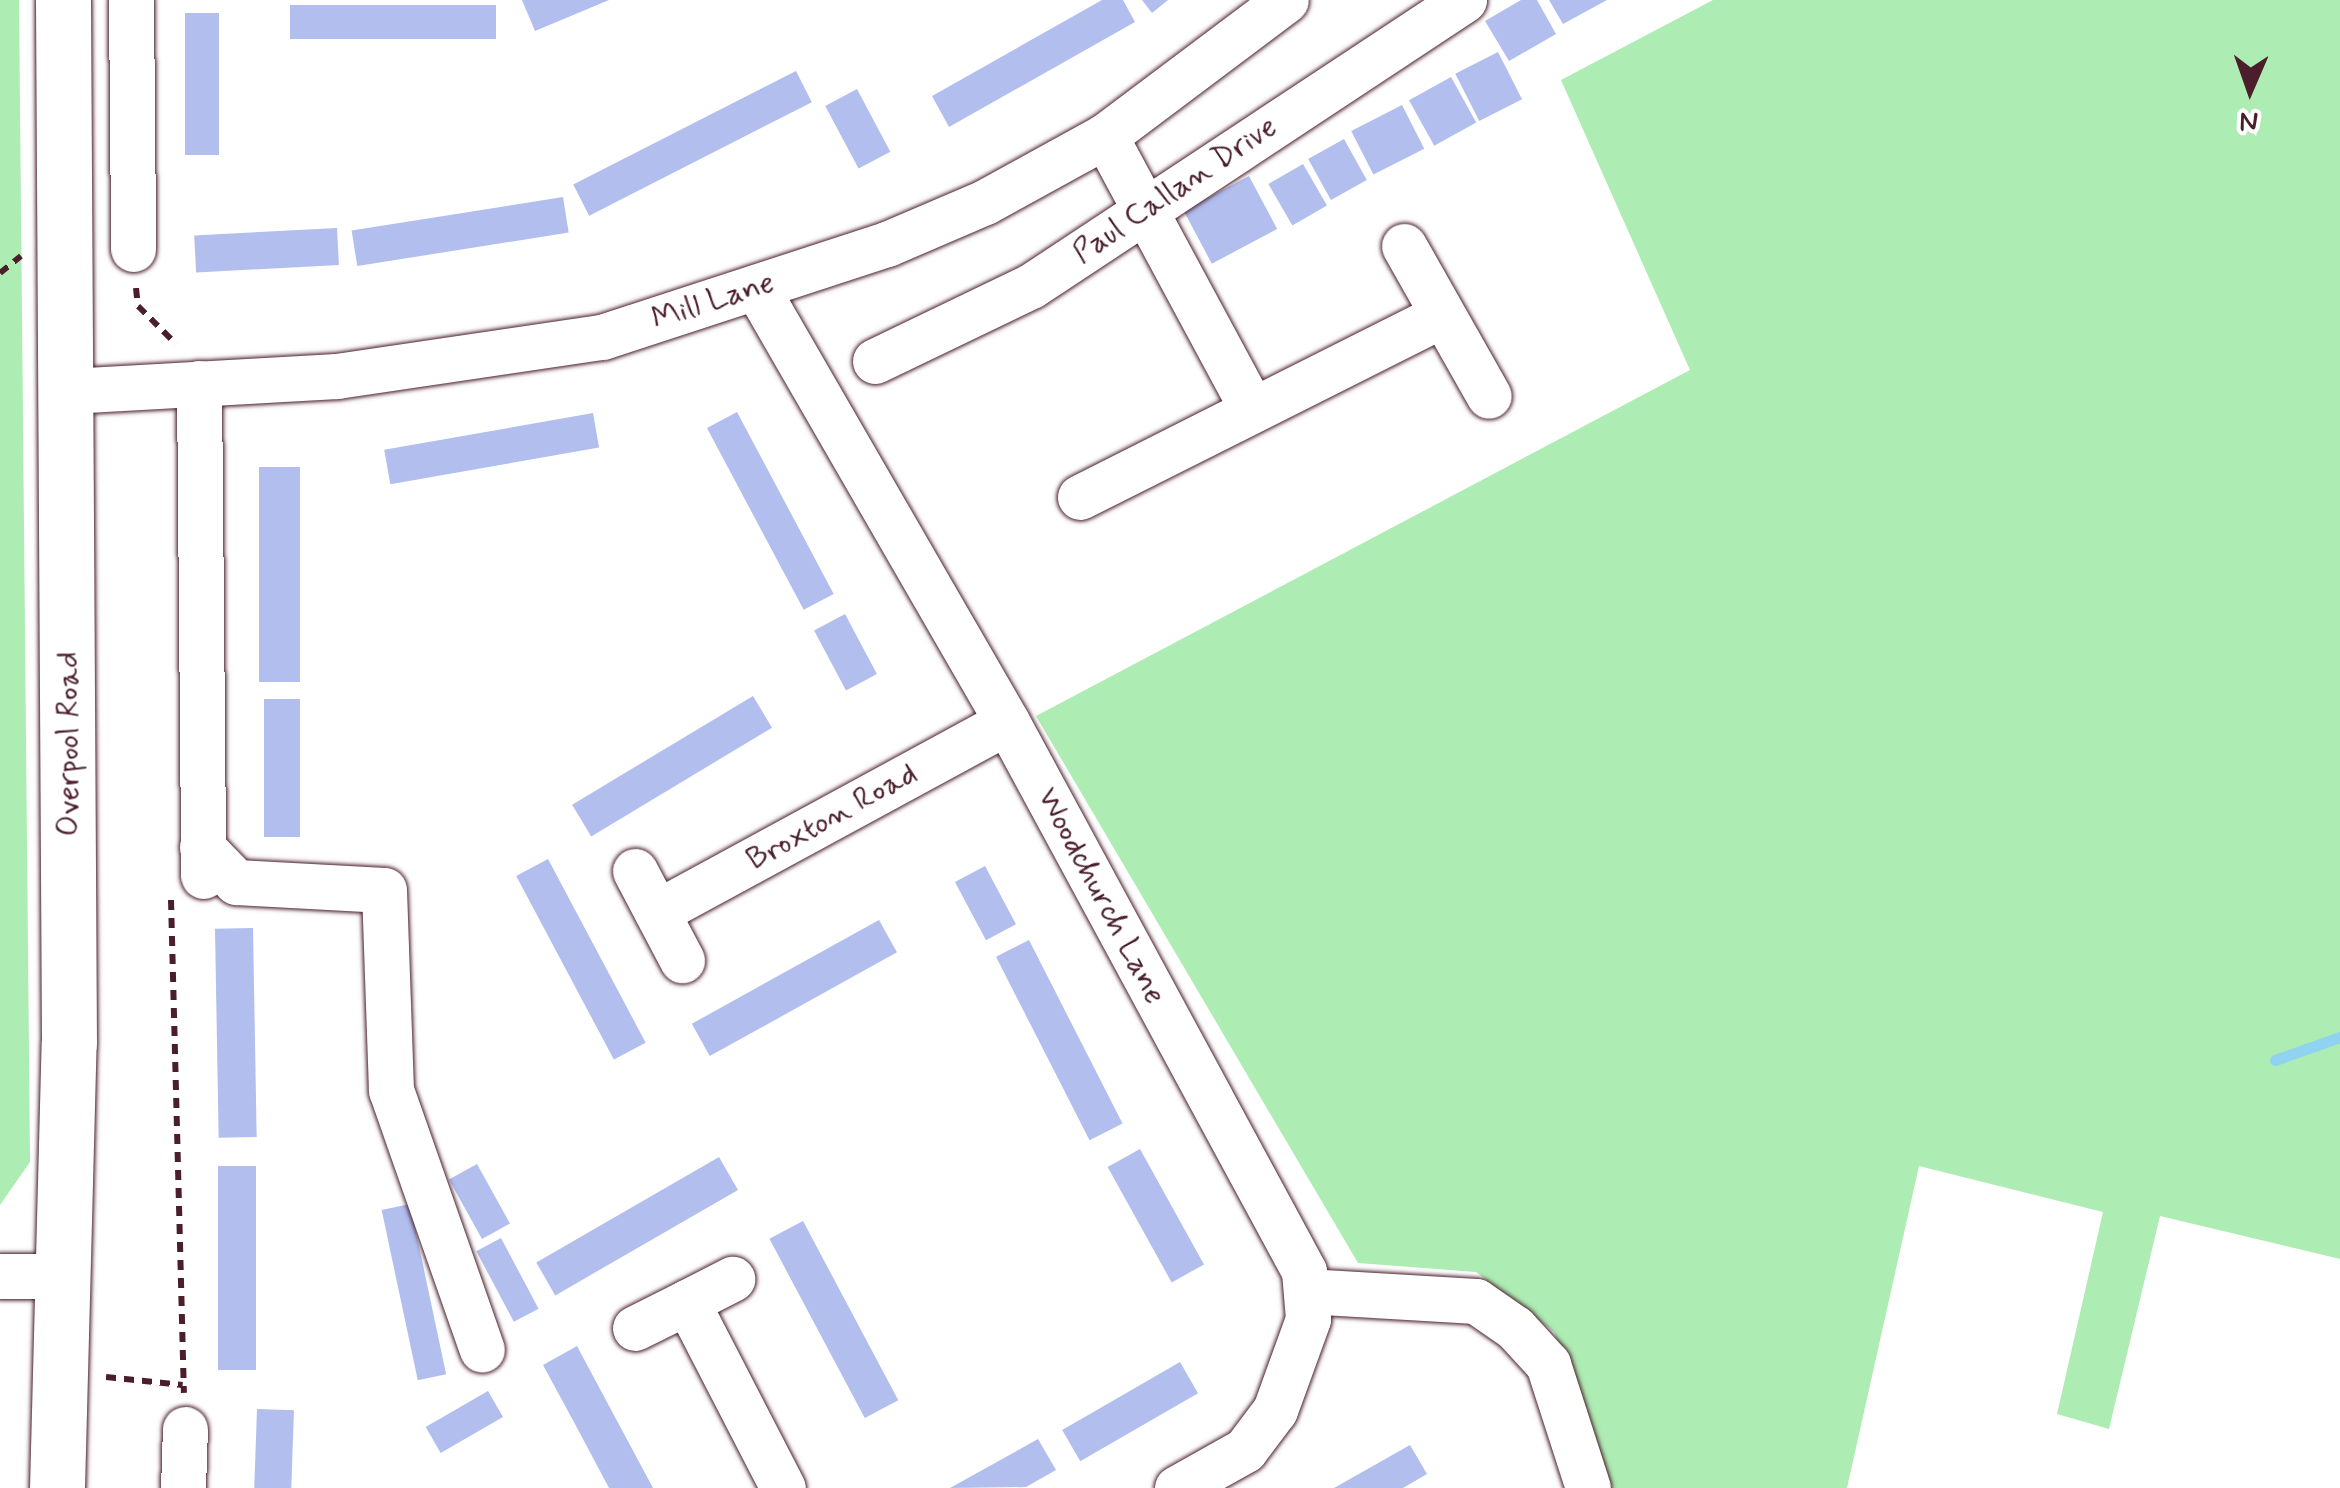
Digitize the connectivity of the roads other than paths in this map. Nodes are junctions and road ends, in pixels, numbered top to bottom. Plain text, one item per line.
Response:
1 (62, 0) edge
2 (130, 0) edge
3 (1286, 0) edge
4 (1464, 0) edge
5 (1105, 136) junction
6 (1144, 209) junction
7 (1404, 246) dead end
8 (133, 249) road end
9 (756, 288) junction
10 (1442, 314) junction
11 (875, 361) dead end
12 (199, 383) junction
13 (70, 391) junction
14 (1490, 396) dead end
15 (1252, 409) junction
16 (1080, 496) dead end
17 (1007, 722) junction
18 (636, 870) dead end
19 (657, 912) junction
20 (682, 960) dead end
21 (0, 1276) edge
22 (66, 1276) junction
23 (732, 1278) dead end
24 (1306, 1291) junction
25 (687, 1302) junction
26 (635, 1328) dead end
27 (482, 1350) dead end
28 (185, 1407) road end
29 (56, 1488) edge
30 (183, 1488) edge
31 (784, 1488) edge
32 (1177, 1488) edge
33 (1588, 1488) edge

1 - 13 main road, Overpool Road
2 - 8 street
3 - 5 street, Mill Lane
4 - 6 street, Paul Callan Drive
5 - 6 street
5 - 9 street, Mill Lane
6 - 11 street, Paul Callan Drive
6 - 15 street
7 - 10 street
9 - 12 street, Mill Lane
9 - 17 street, Woodchurch Lane
10 - 14 street
10 - 15 street
12 - 13 street, Mill Lane
12 - 27 street
13 - 22 main road, Overpool Road
15 - 16 street
17 - 19 street, Broxton Road
17 - 24 street, Woodchurch Lane
18 - 19 street
19 - 20 street
21 - 22 street
22 - 29 main road, Overpool Road
23 - 25 street
24 - 32 street, Woodchurch Lane
24 - 33 street
25 - 26 street
25 - 31 street
28 - 30 street

